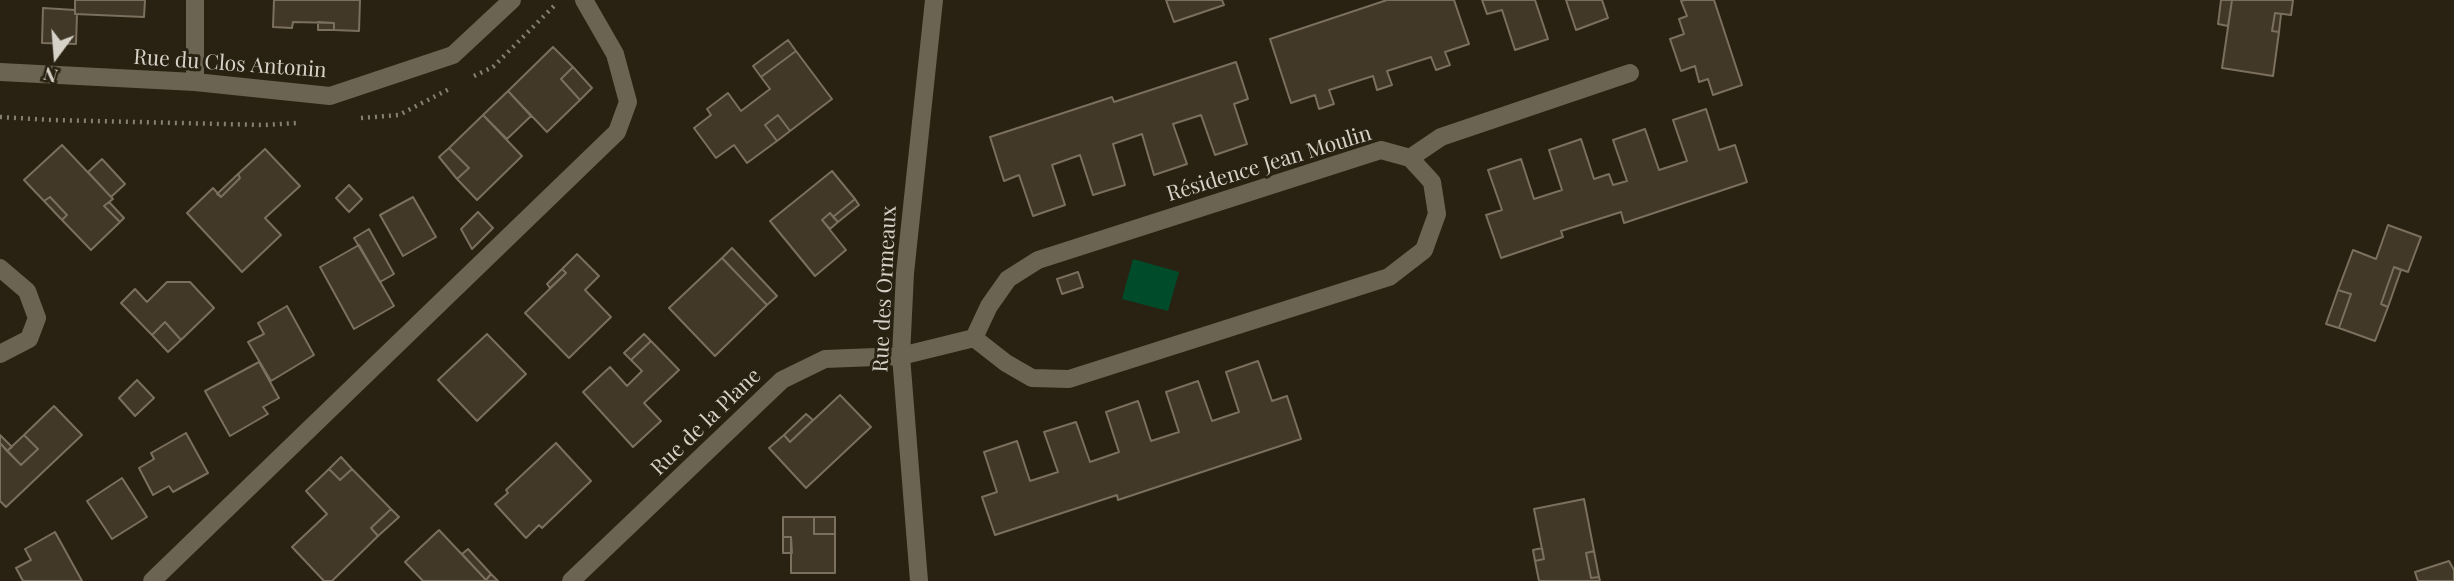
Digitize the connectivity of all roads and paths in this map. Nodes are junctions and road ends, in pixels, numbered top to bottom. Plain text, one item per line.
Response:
1 (195, 0) edge
2 (512, 0) edge
3 (584, 0) edge
4 (934, 0) edge
5 (0, 72) edge
6 (1630, 72) dead end
7 (195, 82) junction
8 (1410, 158) junction
9 (0, 268) edge
10 (974, 338) junction
11 (0, 354) edge
12 (901, 356) junction
13 (152, 581) edge
14 (571, 581) edge
15 (919, 581) edge

1 - 7 street
2 - 7 street, Rue du Clos Antonin
3 - 13 street
4 - 12 street, Rue des Ormeaux
5 - 7 street, Rue du Clos Antonin
6 - 8 street
8 - 10 street, Résidence Jean Moulin
8 - 10 street
9 - 11 street
10 - 12 street, Rue de la Plane
12 - 14 street, Rue de la Plane
12 - 15 street, Rue des Ormeaux

